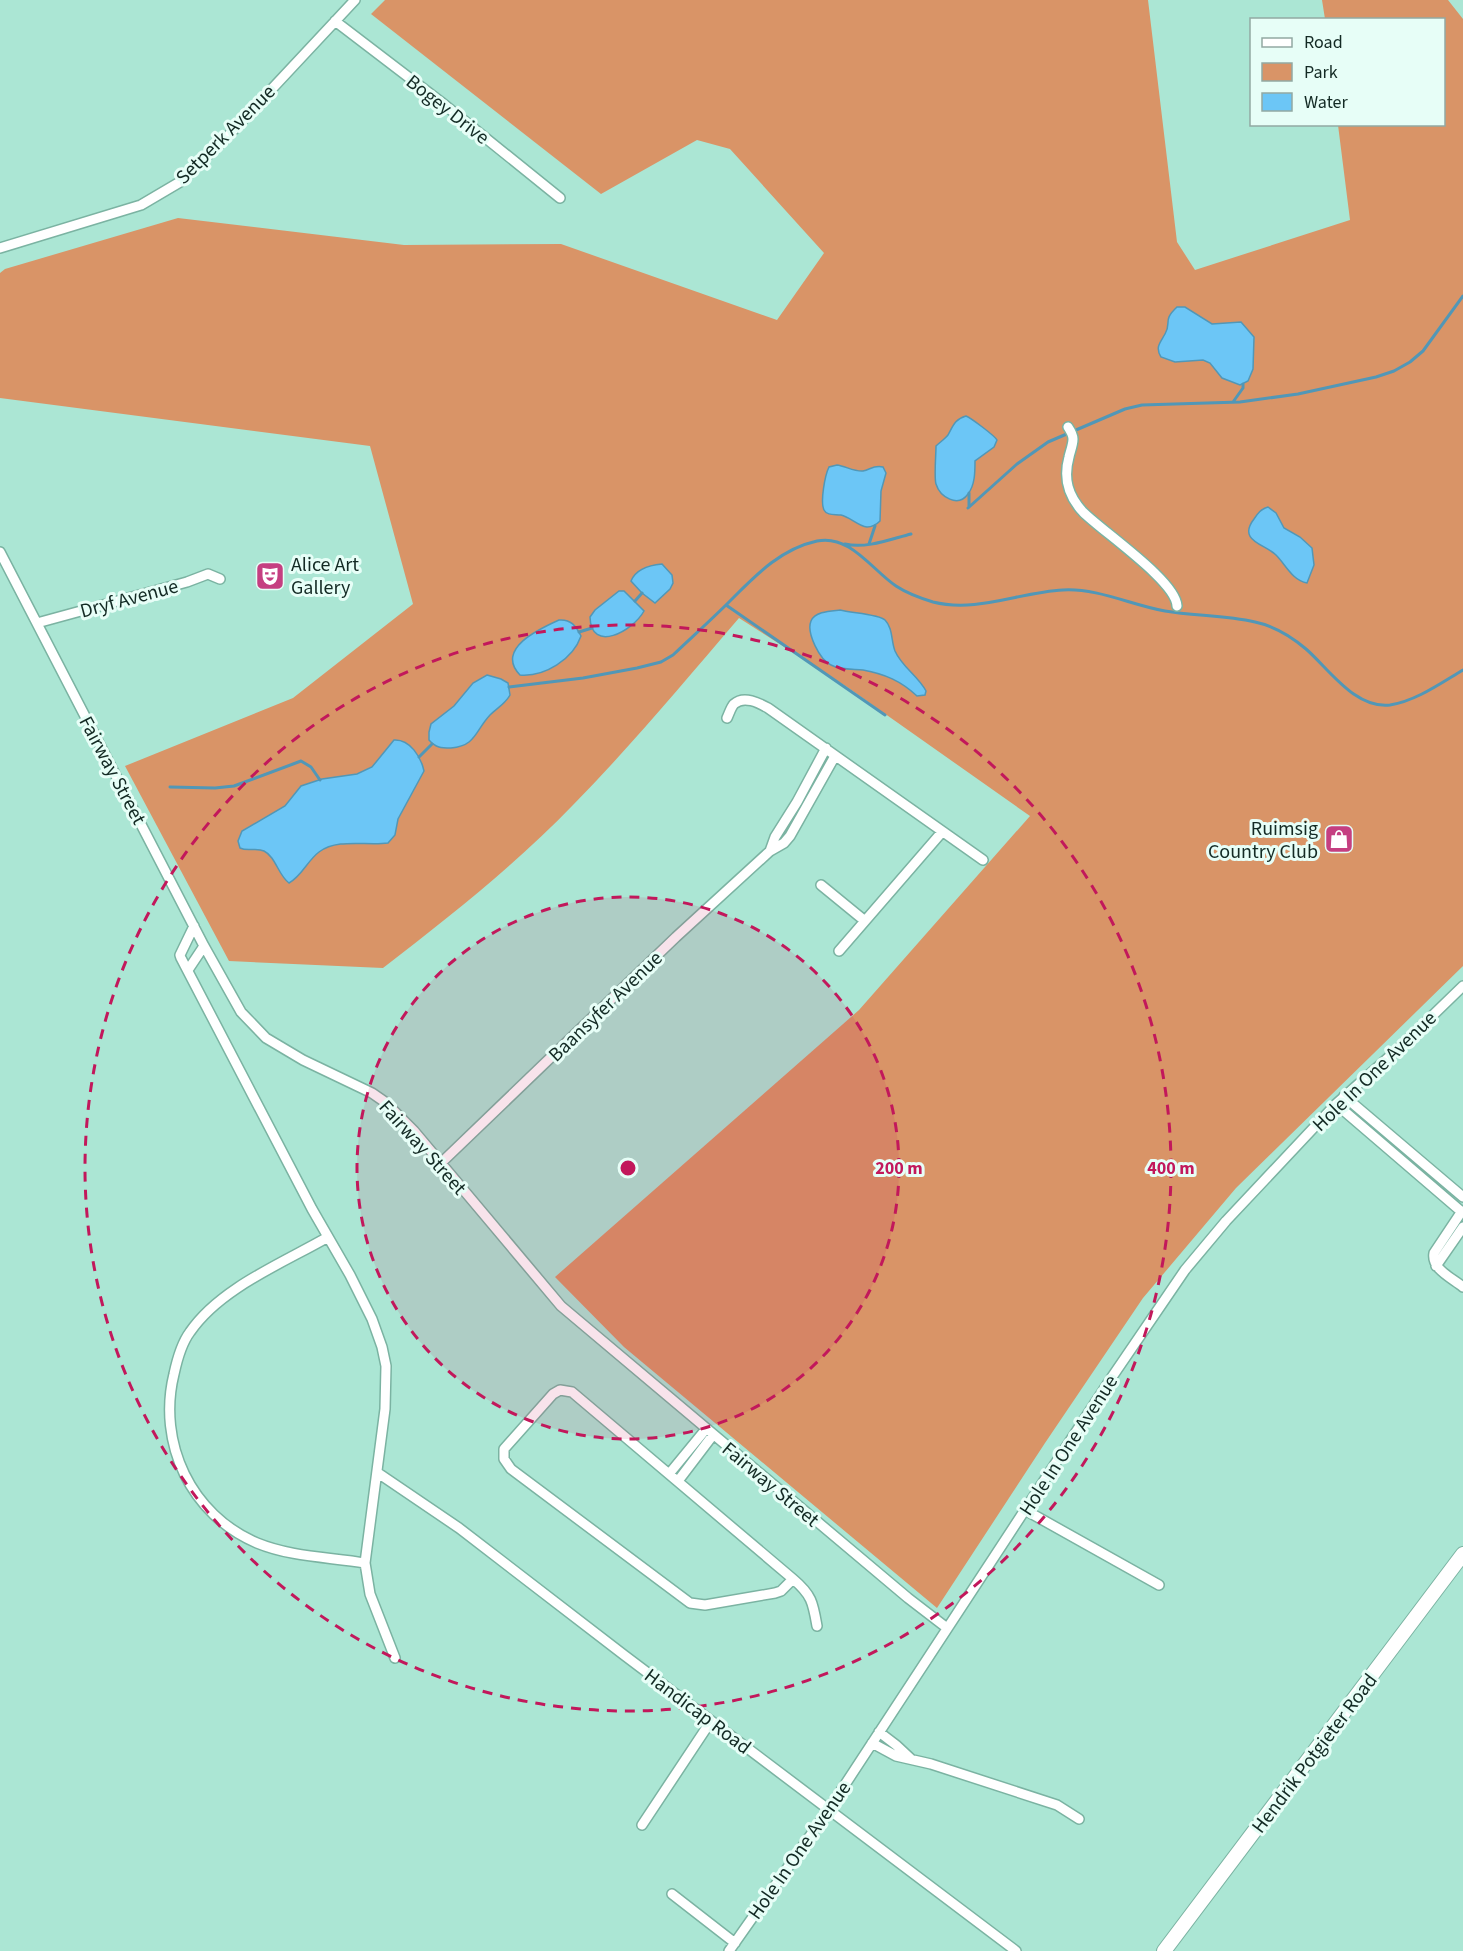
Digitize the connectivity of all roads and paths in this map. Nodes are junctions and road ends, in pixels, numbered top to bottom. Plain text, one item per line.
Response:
1 (355, 0) edge
2 (335, 21) junction
3 (560, 198) dead end
4 (0, 248) edge
5 (1068, 427) dead end
6 (0, 552) edge
7 (220, 579) dead end
8 (1177, 606) dead end
9 (37, 624) junction
10 (727, 718) dead end
11 (826, 748) junction
12 (835, 756) junction
13 (797, 802) junction
14 (807, 808) junction
15 (942, 832) junction
16 (770, 851) junction
17 (983, 860) dead end
18 (821, 885) dead end
19 (865, 921) junction
20 (194, 926) junction
21 (204, 946) junction
22 (839, 951) dead end
23 (188, 970) junction
24 (1463, 986) edge
25 (1344, 1096) junction
26 (1336, 1104) junction
27 (441, 1163) junction
28 (1463, 1197) edge
29 (1463, 1212) edge
30 (1463, 1227) edge
31 (328, 1237) junction
32 (1436, 1266) junction
33 (1463, 1287) edge
34 (710, 1432) junction
35 (378, 1473) junction
36 (669, 1474) junction
37 (678, 1481) junction
38 (1025, 1510) junction
39 (1463, 1554) edge
40 (365, 1563) junction
41 (793, 1579) junction
42 (1159, 1585) dead end
43 (817, 1626) dead end
44 (947, 1628) junction
45 (394, 1658) dead end
46 (711, 1721) junction
47 (879, 1732) junction
48 (872, 1743) junction
49 (911, 1759) junction
50 (829, 1809) junction
51 (1079, 1819) dead end
52 (642, 1825) dead end
53 (672, 1894) dead end
54 (732, 1947) edge
55 (1016, 1951) edge
56 (1164, 1951) edge

1 - 2 street, Setperk Avenue
2 - 3 street, Bogey Drive
2 - 4 street, Setperk Avenue
5 - 8 street
6 - 9 street, Fairway Street
7 - 9 street, Dryf Avenue
9 - 20 street, Fairway Street
10 - 11 street
11 - 12 street
11 - 13 street, Baansyfer Avenue
12 - 14 street, Baansyfer Avenue
12 - 15 street
13 - 14 street
13 - 16 street, Baansyfer Avenue
14 - 16 street, Baansyfer Avenue
15 - 17 street
15 - 19 street
16 - 27 street, Baansyfer Avenue
18 - 19 street
19 - 22 street
20 - 21 street, Fairway Street
20 - 23 street
21 - 23 street
21 - 27 street, Fairway Street
23 - 31 street
24 - 25 street, Hole In One Avenue
25 - 26 street, Hole In One Avenue
25 - 28 street
26 - 29 street
26 - 38 street, Hole In One Avenue
27 - 34 street, Fairway Street
29 - 32 street
30 - 32 street
31 - 35 street
31 - 40 street
32 - 33 street
34 - 36 street
34 - 37 street
34 - 44 street, Fairway Street
35 - 40 street
35 - 46 street, Handicap Road
36 - 37 street
36 - 41 street
37 - 41 street
38 - 42 street
38 - 44 street, Hole In One Avenue
39 - 56 main road, Hendrik Potgieter Road
40 - 45 street
41 - 43 street
44 - 47 street, Hole In One Avenue
46 - 50 street, Handicap Road
46 - 52 street
47 - 48 street, Hole In One Avenue
47 - 49 street
48 - 49 street
48 - 50 street, Hole In One Avenue
49 - 51 street
50 - 54 street, Hole In One Avenue
50 - 55 street, Handicap Road
53 - 54 street

